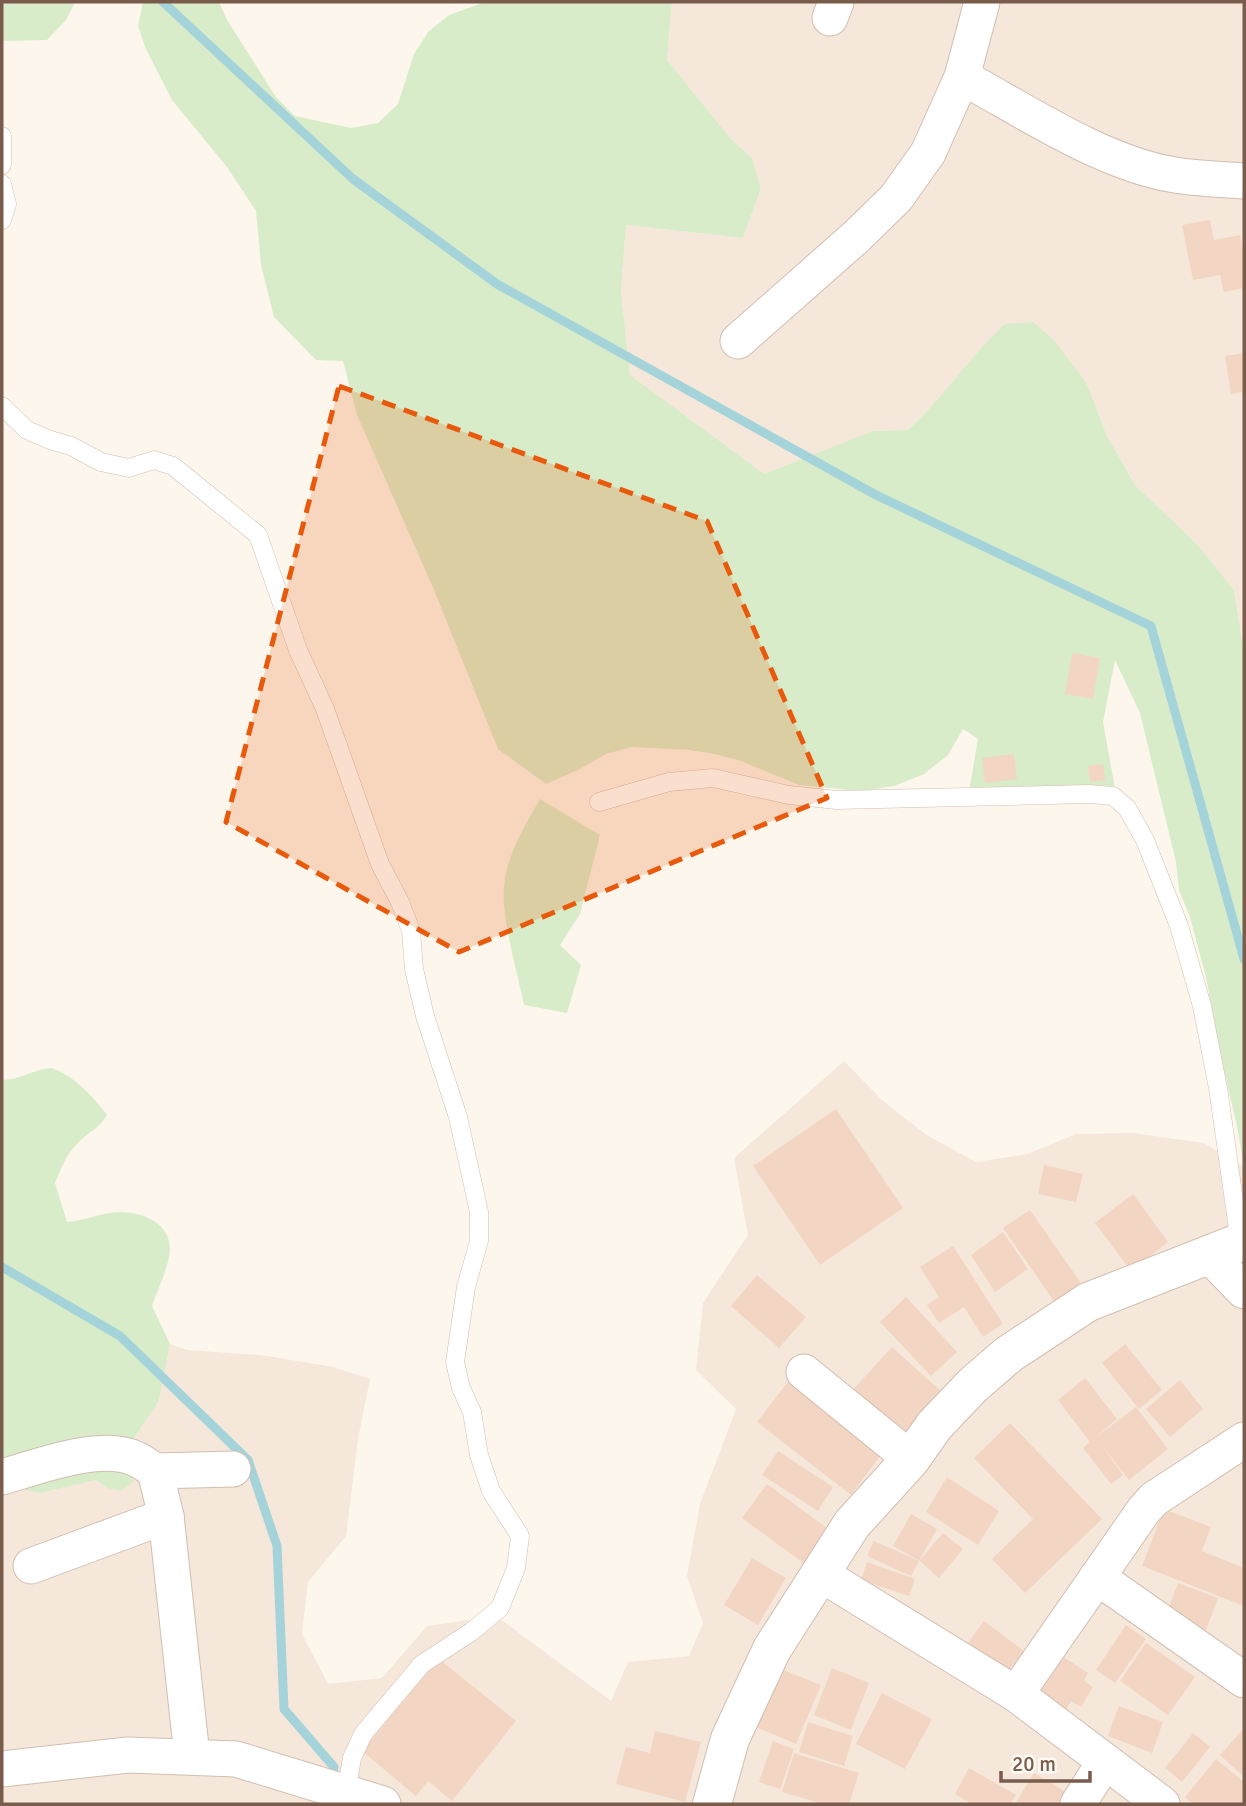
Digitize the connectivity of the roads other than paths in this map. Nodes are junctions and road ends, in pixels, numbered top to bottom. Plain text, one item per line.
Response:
1 (982, 2) edge
2 (962, 77) junction
3 (2, 136) edge
4 (2, 165) edge
5 (1244, 181) edge
6 (2, 184) edge
7 (2, 220) edge
8 (738, 341) dead end
9 (2, 406) edge
10 (599, 802) dead end
11 (1231, 1247) edge
12 (1244, 1291) edge
13 (804, 1372) dead end
14 (1244, 1440) edge
15 (911, 1459) junction
16 (233, 1469) dead end
17 (155, 1471) junction
18 (2, 1477) edge
19 (166, 1516) junction
20 (32, 1566) dead end
21 (819, 1573) junction
22 (1097, 1577) junction
23 (1244, 1680) edge
24 (1016, 1694) junction
25 (192, 1756) junction
26 (1105, 1760) junction
27 (2, 1769) edge
28 (336, 1793) edge
29 (383, 1804) edge
30 (712, 1804) edge
31 (1077, 1804) edge
32 (1162, 1804) edge

1 - 2 street
2 - 5 street
2 - 8 street
3 - 4 lane
6 - 7 lane
9 - 28 lane
10 - 11 lane
11 - 12 street
11 - 15 street
13 - 15 street
14 - 22 street
15 - 21 street
16 - 17 street
17 - 18 street
17 - 19 street
19 - 20 street
19 - 25 street
21 - 24 street
21 - 30 street
22 - 23 street
22 - 24 street
24 - 26 street
25 - 27 street
25 - 28 street
26 - 31 street
26 - 32 street
28 - 29 street

